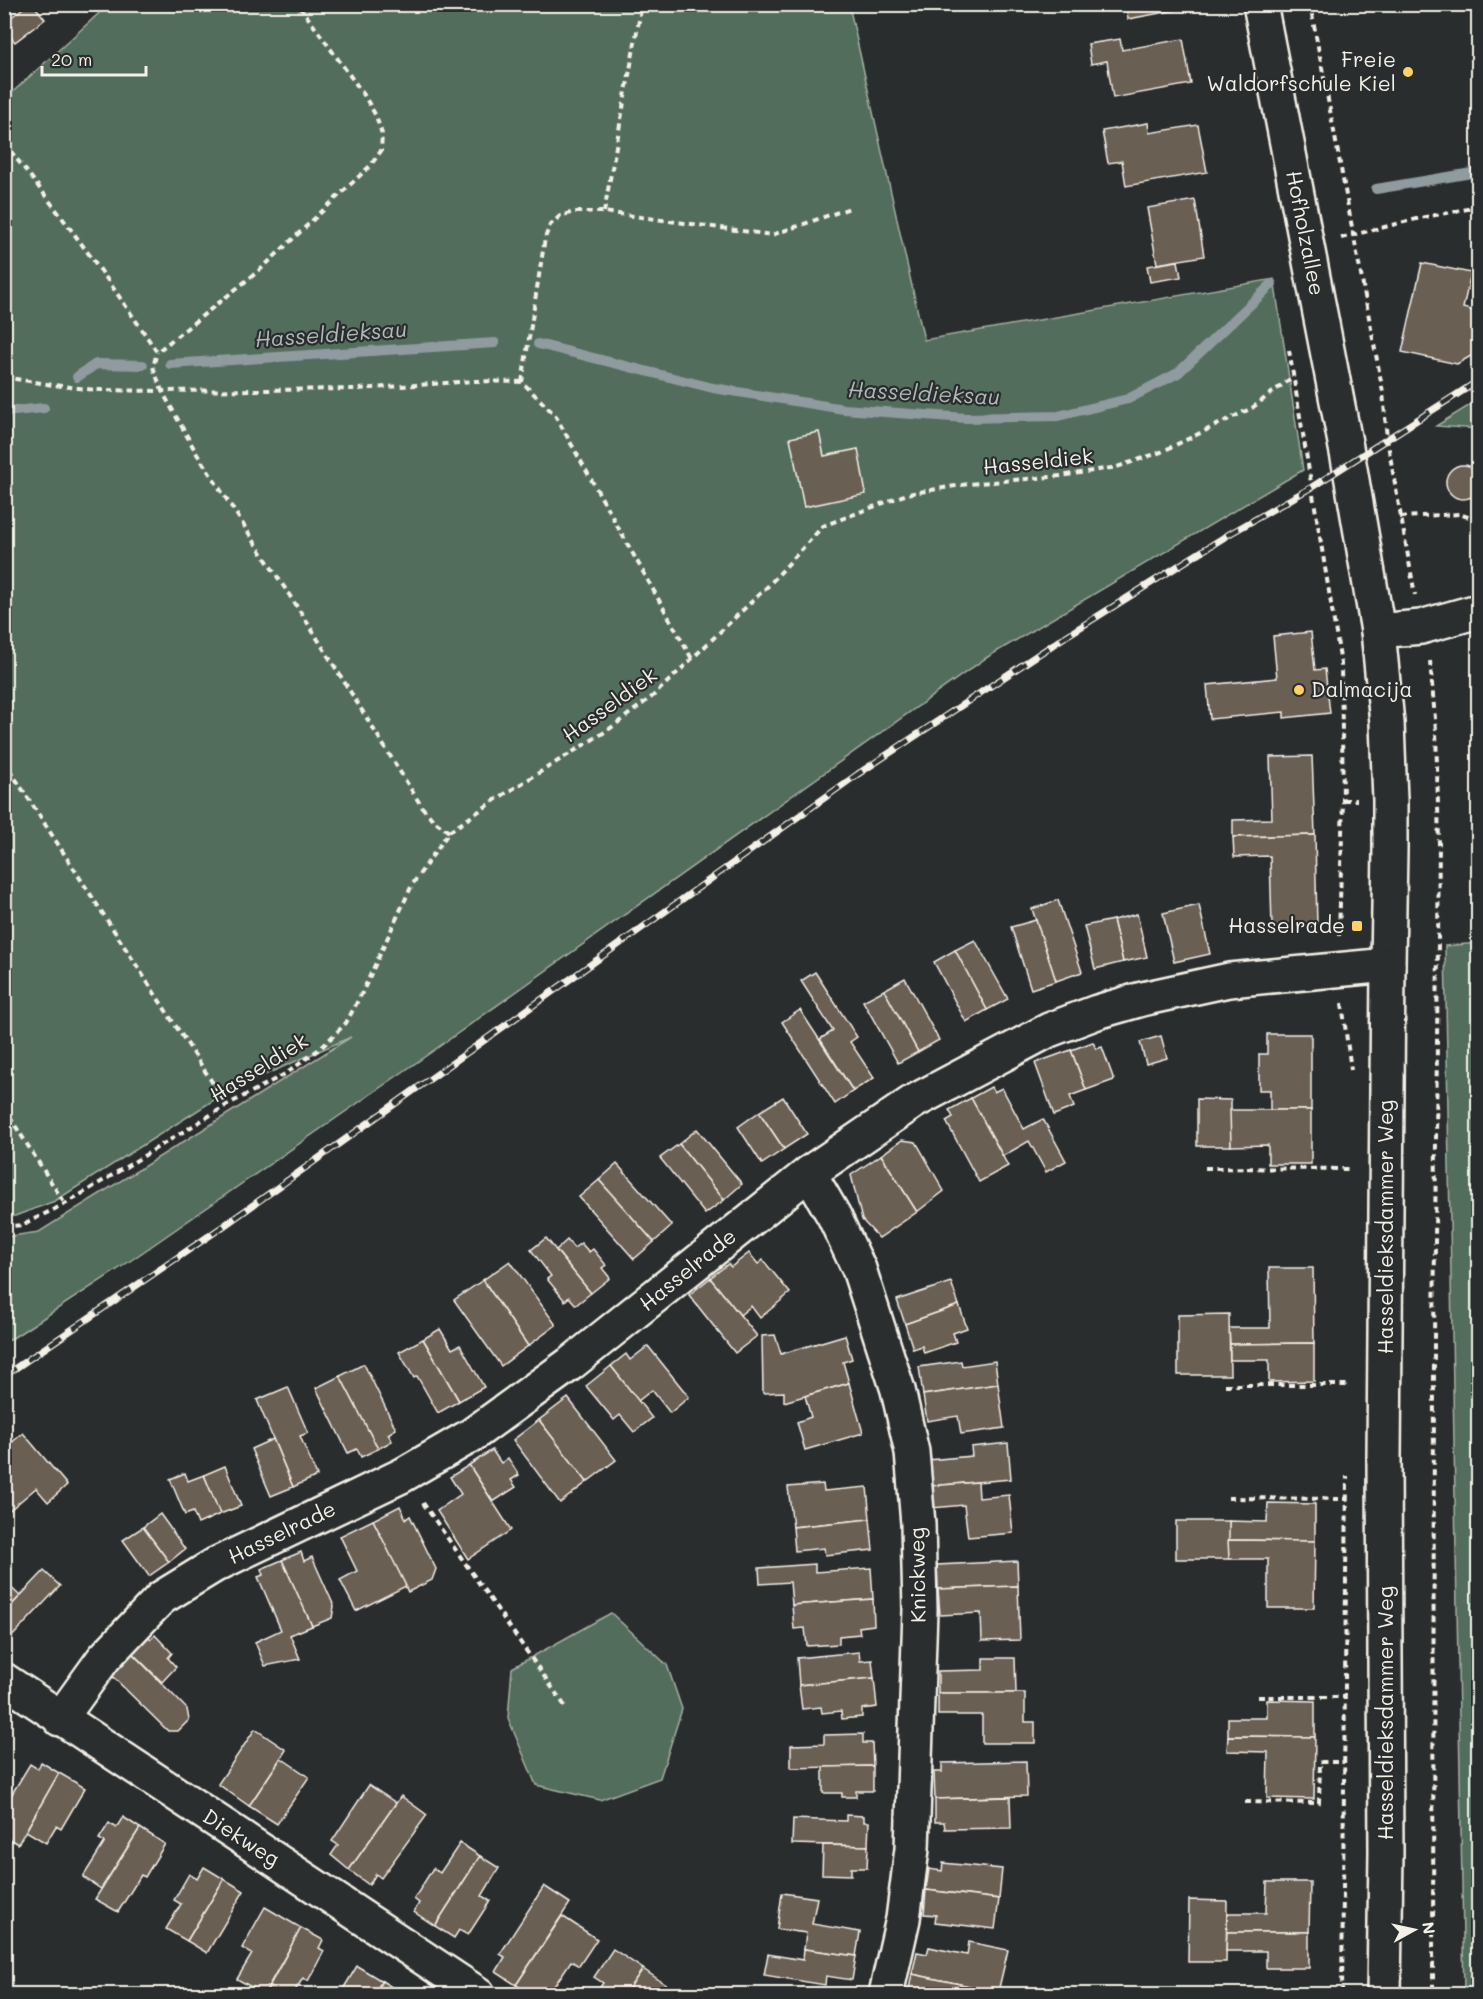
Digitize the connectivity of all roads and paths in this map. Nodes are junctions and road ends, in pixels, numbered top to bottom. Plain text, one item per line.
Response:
1 (298, 4) edge
2 (642, 4) edge
3 (1260, 4) edge
4 (4, 142) edge
5 (1479, 207) edge
6 (850, 208) dead end
7 (604, 212) junction
8 (1308, 246) junction
9 (1288, 343) dead end
10 (158, 351) junction
11 (1329, 351) junction
12 (1294, 376) junction
13 (4, 377) edge
14 (522, 382) junction
15 (162, 391) junction
16 (1349, 463) joint
17 (1400, 516) dead end
18 (1479, 521) edge
19 (1479, 611) edge
20 (1378, 631) junction
21 (692, 659) junction
22 (4, 761) edge
23 (449, 832) junction
24 (1388, 965) junction
25 (1339, 970) junction
26 (1352, 1080) dead end
27 (227, 1105) junction
28 (4, 1108) edge
29 (1350, 1160) dead end
30 (1205, 1168) dead end
31 (1350, 1168) junction
32 (809, 1173) junction
33 (1350, 1179) dead end
34 (65, 1204) junction
35 (4, 1227) edge
36 (1348, 1374) dead end
37 (1225, 1385) dead end
38 (1348, 1385) junction
39 (1348, 1394) dead end
40 (1347, 1469) dead end
41 (403, 1476) junction
42 (1228, 1498) dead end
43 (1347, 1499) junction
44 (4, 1680) edge
45 (1258, 1697) dead end
46 (1344, 1697) junction
47 (1386, 1698) junction
48 (567, 1709) dead end
49 (60, 1719) junction
50 (1344, 1762) junction
51 (1245, 1802) dead end
52 (478, 1995) edge
53 (886, 1995) edge
54 (1342, 1995) edge
55 (1384, 1995) edge

1 - 10 path
2 - 7 path
3 - 8 street, Hofholzallee
4 - 10 path
5 - 8 path
6 - 7 path
7 - 14 path
8 - 11 street, Hofholzallee
9 - 12 path
10 - 15 path
11 - 12 path, Hasseldiek
11 - 16 street, Hofholzallee
12 - 21 path, Hasseldiek
12 - 25 path
13 - 15 path
14 - 15 path
14 - 21 path
15 - 23 path
16 - 20 street, Hasseldieksdammer Weg
17 - 18 path
19 - 20 street
20 - 24 street, Hasseldieksdammer Weg
21 - 23 path, Hasseldiek
22 - 27 path
23 - 27 path, Hasseldiek
24 - 25 street, Hasselrade
24 - 47 street, Hasseldieksdammer Weg
25 - 26 path
25 - 32 street, Hasselrade
27 - 34 path, Hasseldiek
28 - 34 path
29 - 31 path
30 - 31 path
31 - 33 path
32 - 41 street, Hasselrade
32 - 53 street, Knickweg
34 - 35 path, Hasseldiek
36 - 38 path
37 - 38 path
38 - 39 path
40 - 43 path
41 - 48 path
41 - 49 street, Hasselrade
42 - 43 path
43 - 46 path
44 - 49 street, Diekweg
45 - 46 path
46 - 47 path
46 - 50 path
47 - 55 street, Hasseldieksdammer Weg
49 - 52 street, Diekweg
50 - 51 path
50 - 54 path

